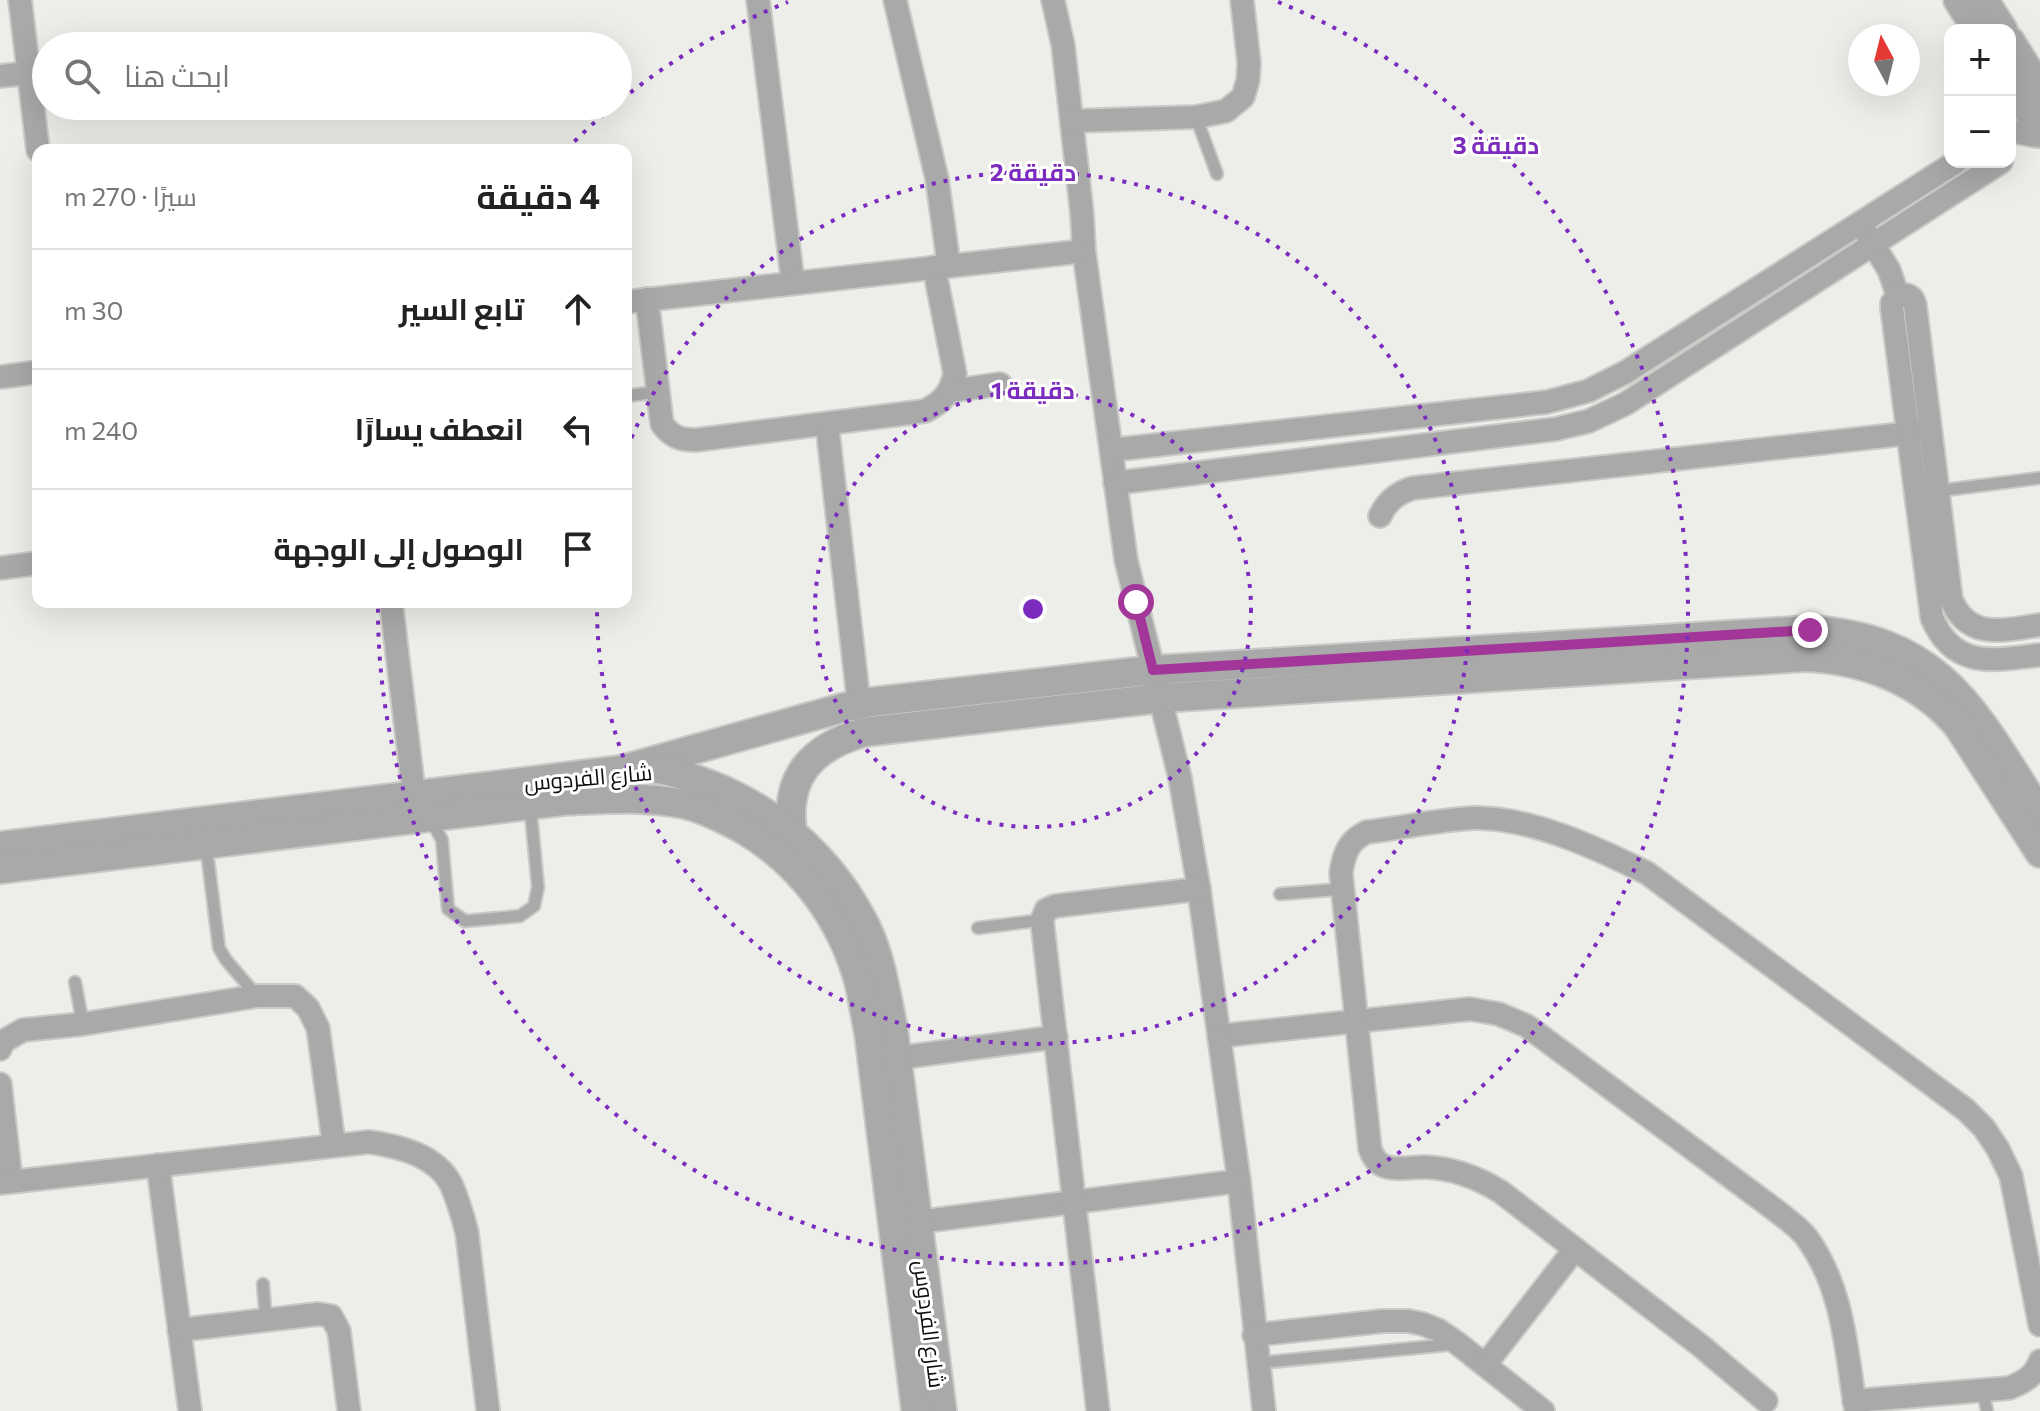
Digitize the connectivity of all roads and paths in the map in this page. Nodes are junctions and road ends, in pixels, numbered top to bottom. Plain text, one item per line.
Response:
1 (20, 0) edge
2 (758, 0) edge
3 (895, 0) edge
4 (1053, 0) edge
5 (1242, 0) edge
6 (1958, 0) edge
7 (1984, 0) edge
8 (1973, 24) edge
9 (1999, 24) edge
10 (2016, 51) edge
11 (29, 73) junction
12 (0, 76) edge
13 (2040, 89) edge
14 (2015, 96) edge
15 (32, 99) edge
16 (1196, 117) junction
17 (34, 120) edge
18 (1072, 121) junction
19 (2030, 133) edge
20 (37, 144) edge
21 (2016, 153) edge
22 (1947, 168) edge
23 (1992, 168) edge
24 (1217, 174) dead end
25 (1860, 224) junction
26 (1873, 243) junction
27 (1084, 251) junction
28 (941, 267) junction
29 (793, 283) junction
30 (636, 300) edge
31 (32, 373) edge
32 (0, 377) edge
33 (1000, 384) dead end
34 (950, 391) junction
35 (657, 392) junction
36 (632, 395) edge
37 (827, 424) junction
38 (1919, 432) junction
39 (1111, 450) junction
40 (2040, 478) edge
41 (1115, 483) junction
42 (1937, 491) junction
43 (1380, 516) dead end
44 (32, 564) edge
45 (0, 568) edge
46 (392, 608) edge
47 (2040, 625) edge
48 (2040, 655) edge
49 (1153, 670) junction
50 (1161, 698) junction
51 (859, 704) junction
52 (621, 770) junction
53 (530, 805) junction
54 (415, 807) junction
55 (2040, 813) edge
56 (792, 831) junction
57 (206, 844) junction
58 (0, 846) edge
59 (2040, 853) edge
60 (0, 869) edge
61 (1199, 889) junction
62 (1343, 889) junction
63 (1280, 894) dead end
64 (1042, 920) junction
65 (978, 928) dead end
66 (75, 982) dead end
67 (257, 996) junction
68 (1357, 1020) junction
69 (83, 1024) junction
70 (1219, 1036) junction
71 (1056, 1037) junction
72 (0, 1049) edge
73 (897, 1058) junction
74 (0, 1084) edge
75 (334, 1145) junction
76 (158, 1165) junction
77 (1239, 1181) junction
78 (6, 1182) edge
79 (1075, 1201) junction
80 (905, 1223) junction
81 (1575, 1249) junction
82 (263, 1284) dead end
83 (266, 1320) junction
84 (2040, 1325) edge
85 (179, 1330) junction
86 (1254, 1335) junction
87 (1457, 1343) junction
88 (2040, 1361) edge
89 (1257, 1363) junction
90 (1485, 1365) junction
91 (1766, 1401) dead end
92 (1985, 1401) edge
93 (1855, 1406) edge
94 (190, 1411) edge
95 (349, 1411) edge
96 (488, 1411) edge
97 (916, 1411) edge
98 (942, 1411) edge
99 (1098, 1411) edge
100 (1264, 1411) edge
101 (1543, 1411) edge

1 - 11 street
2 - 29 street
3 - 28 street
4 - 18 street
5 - 16 street
6 - 8 street
7 - 9 street
10 - 13 street
11 - 12 street
11 - 15 street
14 - 19 street
16 - 18 street
16 - 24 lane
17 - 20 street
18 - 27 street
19 - 21 street
22 - 25 street
23 - 26 street
25 - 26 street
25 - 39 street
26 - 38 street
26 - 41 street
27 - 28 street
27 - 39 street
28 - 29 street
28 - 34 street
29 - 30 street
30 - 35 street
31 - 32 street
33 - 34 street
34 - 37 street
35 - 36 lane
35 - 37 street
37 - 51 street
38 - 42 street
38 - 43 street
38 - 48 street
39 - 41 street
40 - 42 lane
41 - 49 street
42 - 47 street
44 - 45 street
46 - 54 street
49 - 50 street
49 - 51 street
49 - 55 street
50 - 56 street
50 - 59 street
50 - 61 street
51 - 52 street
52 - 54 street, شارع الفردوس
52 - 56 street, شارع الفردوس
53 - 54 street, شارع الفردوس
53 - 54 lane
53 - 80 street, شارع الفردوس
54 - 57 street, شارع الفردوس
54 - 58 street, شارع الفردوس
56 - 73 street, شارع الفردوس
57 - 60 street, شارع الفردوس
57 - 67 lane
61 - 64 street
61 - 70 street
62 - 63 lane
62 - 68 street
62 - 84 street
64 - 65 lane
64 - 71 street
66 - 69 lane
67 - 69 street
67 - 75 street
68 - 70 street
68 - 81 street
68 - 93 street
69 - 72 street
70 - 77 street
71 - 73 street
71 - 79 street
73 - 80 street, شارع الفردوس
74 - 78 street
75 - 76 street
75 - 96 street
76 - 78 street
76 - 85 street
77 - 79 street
77 - 86 street
79 - 80 street
79 - 99 street
80 - 97 street, شارع الفردوس
80 - 98 street, شارع الفردوس
81 - 90 street
81 - 91 street
82 - 83 lane
83 - 85 street
83 - 95 street
85 - 94 street
86 - 87 street
86 - 89 street
87 - 89 lane
87 - 90 street
88 - 92 street
89 - 100 street
90 - 101 street
92 - 93 street

